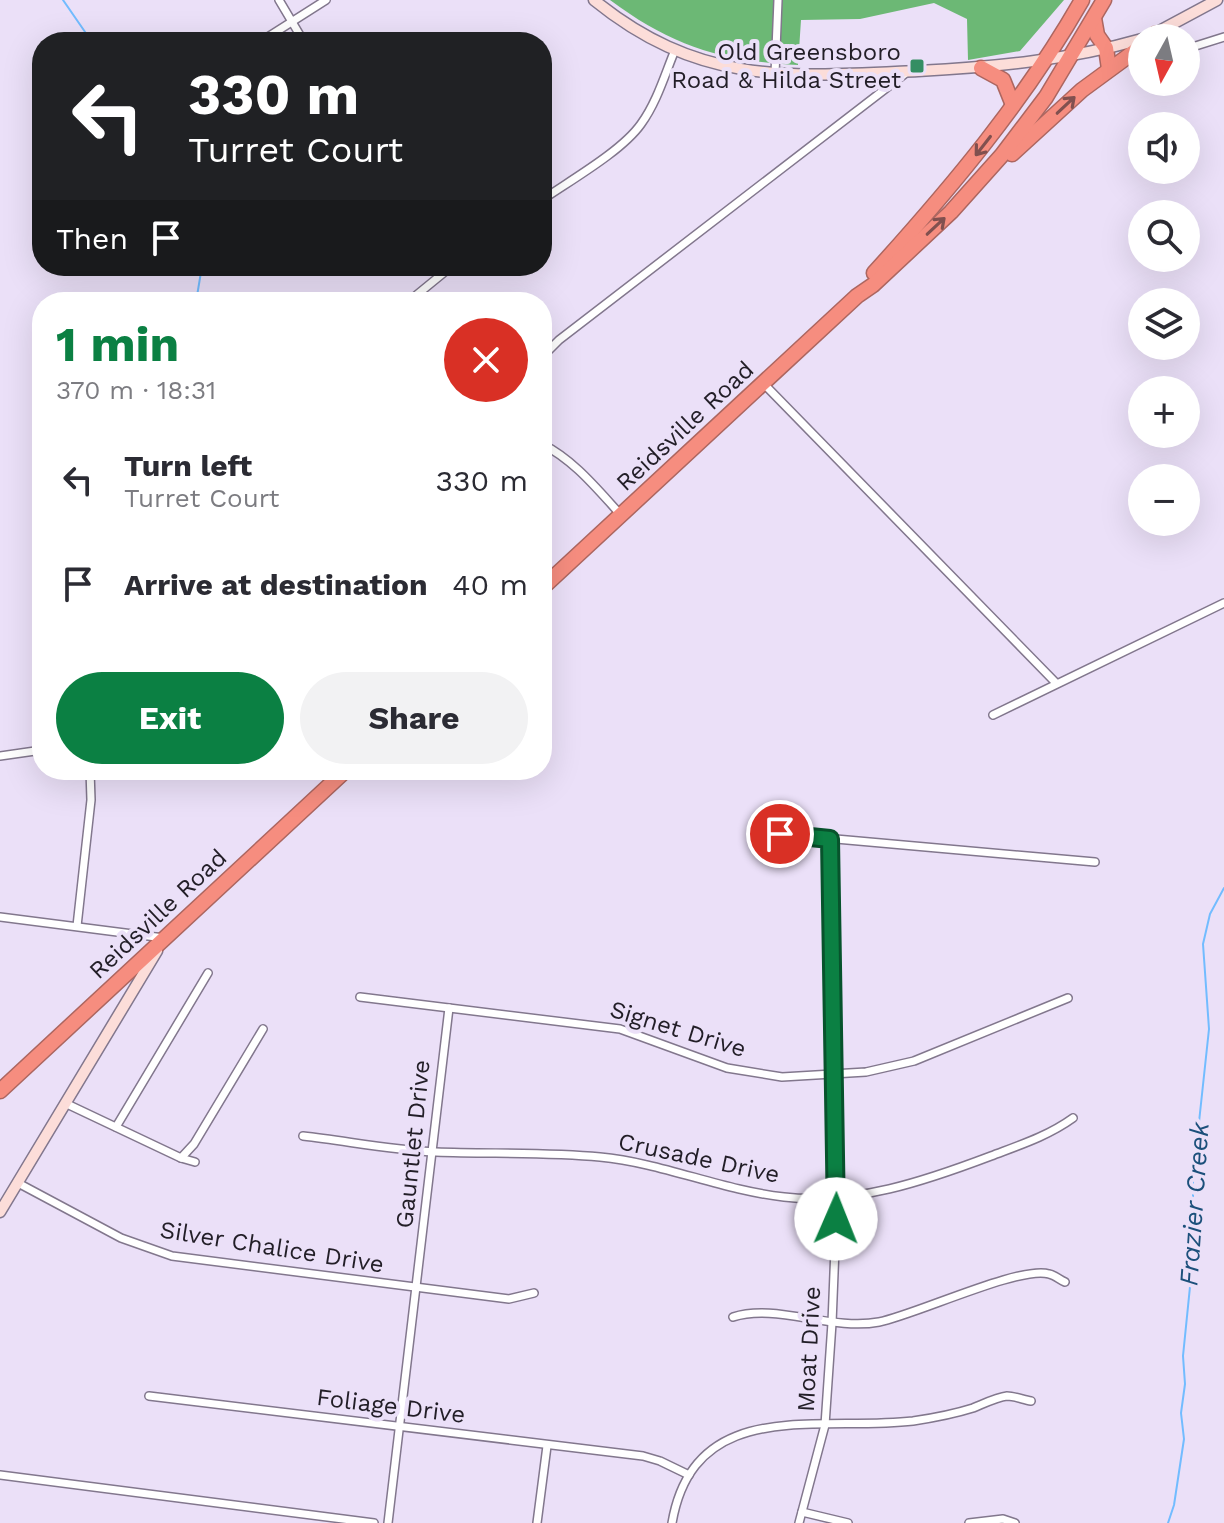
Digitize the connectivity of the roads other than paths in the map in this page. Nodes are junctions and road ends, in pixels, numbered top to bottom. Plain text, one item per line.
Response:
1 (279, 0) edge
2 (326, 0) edge
3 (594, 0) edge
4 (778, 0) edge
5 (1082, 0) edge
6 (1104, 0) edge
7 (1217, 0) edge
8 (1094, 17) junction
9 (292, 22) junction
10 (1176, 24) edge
11 (276, 32) edge
12 (298, 32) edge
13 (1224, 37) edge
14 (1128, 43) edge
15 (1200, 45) edge
16 (1106, 48) junction
17 (675, 50) junction
18 (1072, 55) junction
19 (1128, 56) edge
20 (1045, 60) junction
21 (981, 68) junction
22 (1109, 69) junction
23 (907, 72) junction
24 (775, 75) junction
25 (1013, 105) junction
26 (986, 175) junction
27 (552, 193) edge
28 (440, 276) edge
29 (420, 292) edge
30 (857, 296) junction
31 (552, 347) edge
32 (763, 383) junction
33 (552, 449) edge
34 (621, 515) junction
35 (552, 579) edge
36 (1224, 603) edge
37 (1056, 683) junction
38 (993, 715) dead end
39 (32, 751) edge
40 (0, 756) edge
41 (90, 780) edge
42 (335, 780) edge
43 (780, 834) dead end
44 (830, 839) junction
45 (1095, 862) dead end
46 (0, 917) edge
47 (77, 926) junction
48 (164, 938) junction
49 (208, 973) dead end
50 (360, 997) dead end
51 (1068, 998) dead end
52 (449, 1008) junction
53 (263, 1029) dead end
54 (833, 1074) junction
55 (0, 1091) edge
56 (67, 1104) junction
57 (1073, 1118) dead end
58 (116, 1127) junction
59 (303, 1136) dead end
60 (432, 1152) junction
61 (181, 1158) junction
62 (195, 1162) dead end
63 (18, 1183) junction
64 (837, 1198) junction
65 (0, 1212) edge
66 (1065, 1282) dead end
67 (417, 1289) junction
68 (534, 1293) dead end
69 (733, 1317) dead end
70 (832, 1323) junction
71 (149, 1396) dead end
72 (1031, 1401) dead end
73 (825, 1425) junction
74 (399, 1426) junction
75 (547, 1446) junction
76 (0, 1475) edge
77 (689, 1475) junction
78 (802, 1512) junction
79 (374, 1523) edge
80 (388, 1523) edge
81 (537, 1523) edge
82 (672, 1523) edge
83 (799, 1523) edge
84 (848, 1523) edge
85 (969, 1523) edge
86 (1015, 1523) edge

1 - 9 street
2 - 9 street
3 - 17 main road
4 - 24 street
5 - 20 highway, Reidsville Road
6 - 8 highway, Reidsville Road
7 - 10 main road
8 - 16 highway
8 - 18 highway, Reidsville Road
9 - 11 street
9 - 12 street
13 - 15 street
14 - 16 main road
16 - 18 main road
16 - 22 highway
17 - 24 main road
17 - 27 street
18 - 20 main road
18 - 26 highway, Reidsville Road
19 - 22 highway
20 - 21 main road
20 - 25 highway, Reidsville Road
21 - 23 main road
21 - 25 highway
26 -> 22 highway
23 - 24 main road
23 - 31 street
25 -> 30 highway, Reidsville Road
30 -> 26 highway, Reidsville Road
28 - 29 street
30 - 32 highway, Reidsville Road
32 - 34 highway, Reidsville Road
32 - 37 street
33 - 34 street
34 - 35 highway, Reidsville Road
36 - 37 street
37 - 38 street
39 - 40 street
41 - 47 street
42 - 48 highway, Reidsville Road
43 - 44 street
44 - 45 street
44 - 54 street, Moat Drive
46 - 47 street
47 - 48 street
48 - 55 highway, Reidsville Road
48 - 56 main road
49 - 58 street
50 - 52 street, Signet Drive
51 - 54 street, Signet Drive
52 - 54 street, Signet Drive
52 - 60 street, Gauntlet Drive
53 - 61 street
54 - 64 street, Moat Drive
56 - 58 street
56 - 63 main road
57 - 64 street, Crusade Drive
58 - 61 street
59 - 60 street, Crusade Drive
60 - 64 street, Crusade Drive
60 - 67 street, Gauntlet Drive
61 - 62 street
63 - 65 main road
63 - 67 street, Silver Chalice Drive
64 - 70 street, Moat Drive
66 - 70 street
67 - 68 street, Silver Chalice Drive
67 - 74 street, Gauntlet Drive
69 - 70 street
70 - 73 street, Moat Drive
71 - 74 street, Foliage Drive
72 - 73 street
73 - 77 street
73 - 78 street, Moat Drive
74 - 75 street, Foliage Drive
74 - 80 street, Gauntlet Drive
75 - 77 street, Foliage Drive
75 - 81 street
76 - 79 street
77 - 82 street
78 - 83 street, Moat Drive
78 - 84 street
85 - 86 street

